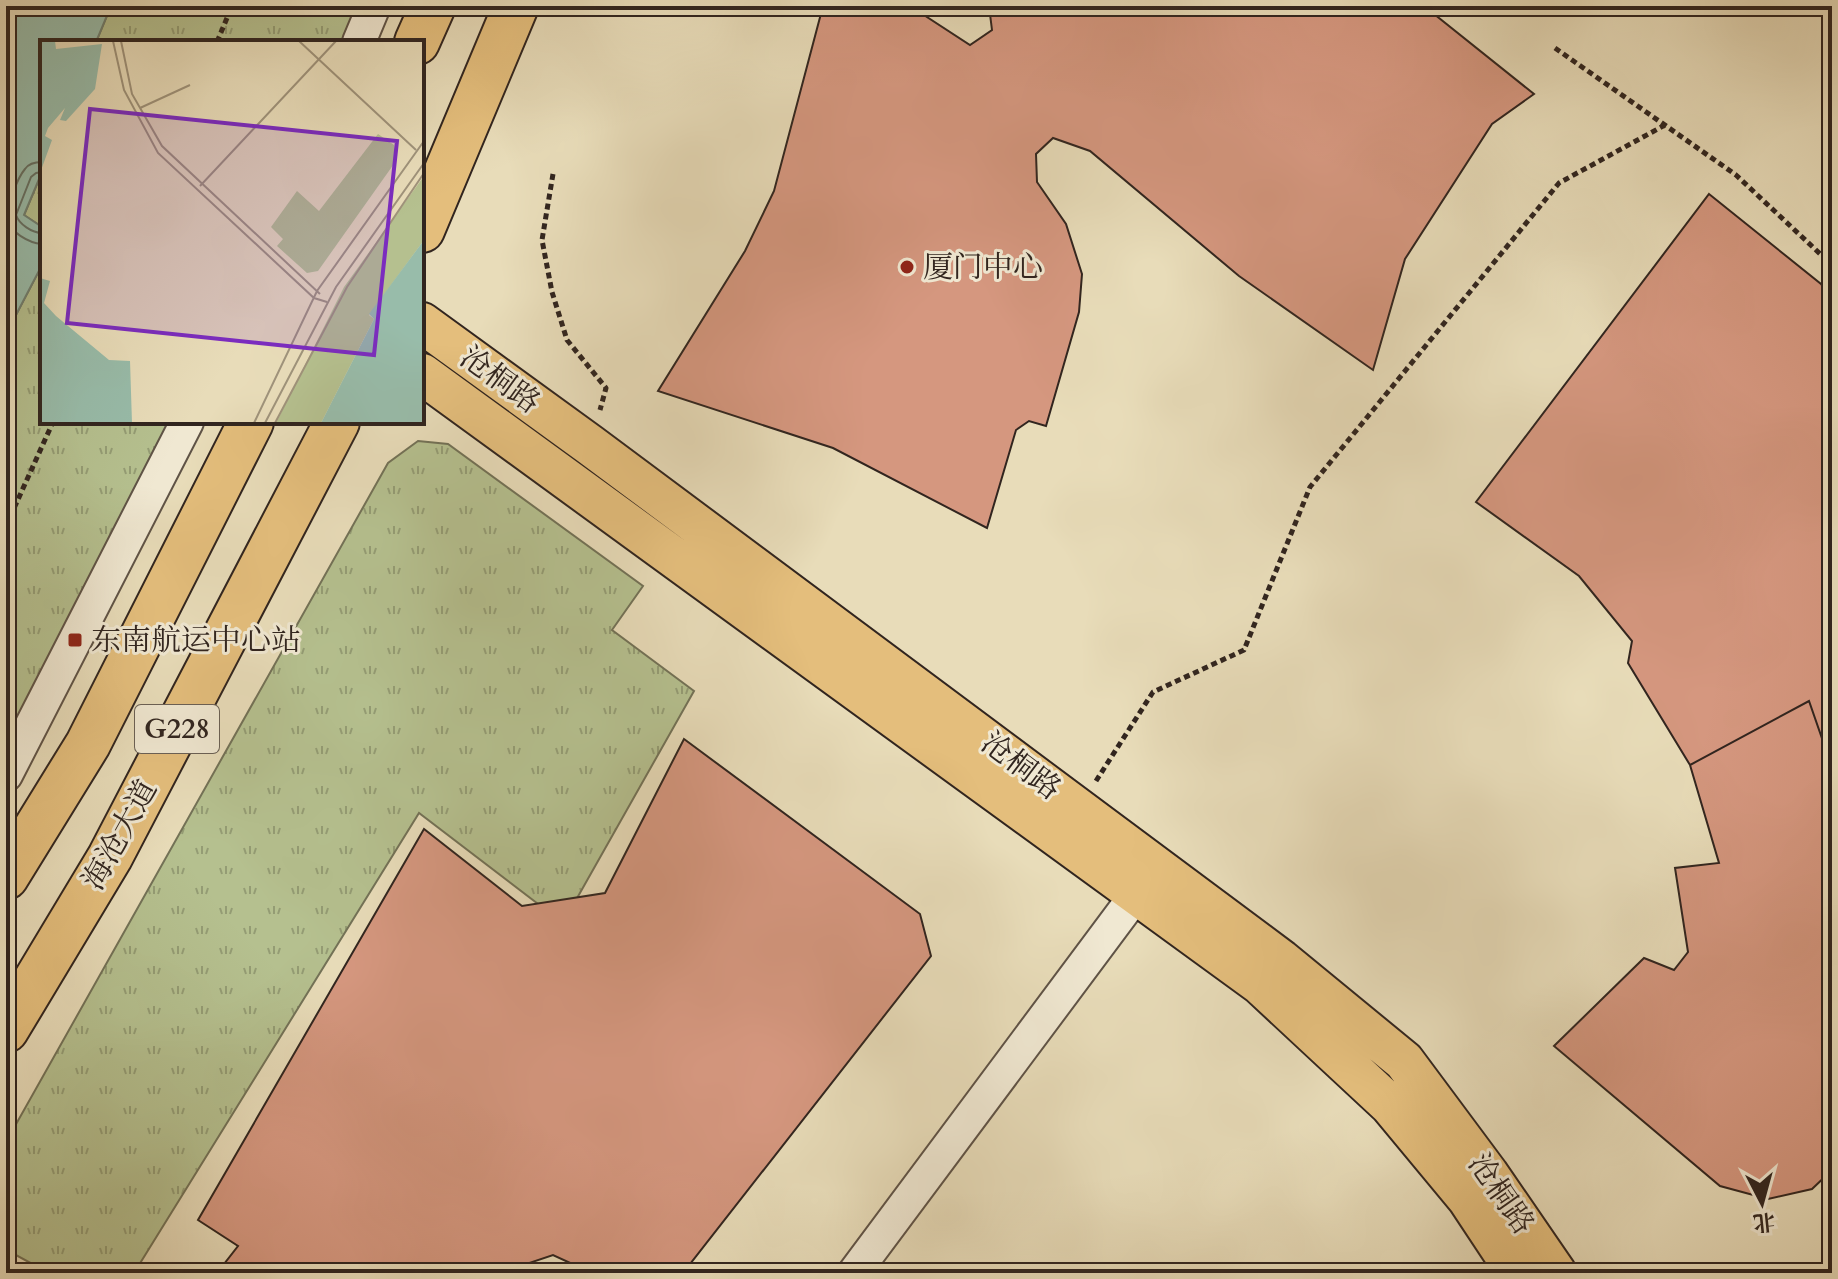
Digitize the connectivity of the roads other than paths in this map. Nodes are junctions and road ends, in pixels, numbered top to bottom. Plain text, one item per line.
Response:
1 (374, 6) edge
2 (433, 6) edge
3 (516, 6) edge
4 (360, 40) edge
5 (418, 40) edge
6 (424, 225) edge
7 (424, 324) edge
8 (424, 375) edge
9 (186, 424) edge
10 (250, 424) edge
11 (336, 424) edge
12 (6, 775) edge
13 (6, 877) edge
14 (1146, 881) junction
15 (6, 1030) edge
16 (854, 1273) edge
17 (1517, 1273) edge
18 (1556, 1273) edge

1 - 4 street
2 - 5 highway
3 - 6 highway
7 - 14 main road, 沧桐路
8 - 14 main road, 沧桐路
9 - 12 street
10 - 13 highway, G228
11 - 15 highway, 海沧大道 / G228
14 - 16 street
14 - 17 main road, 沧桐路
14 - 18 main road, 沧桐路

